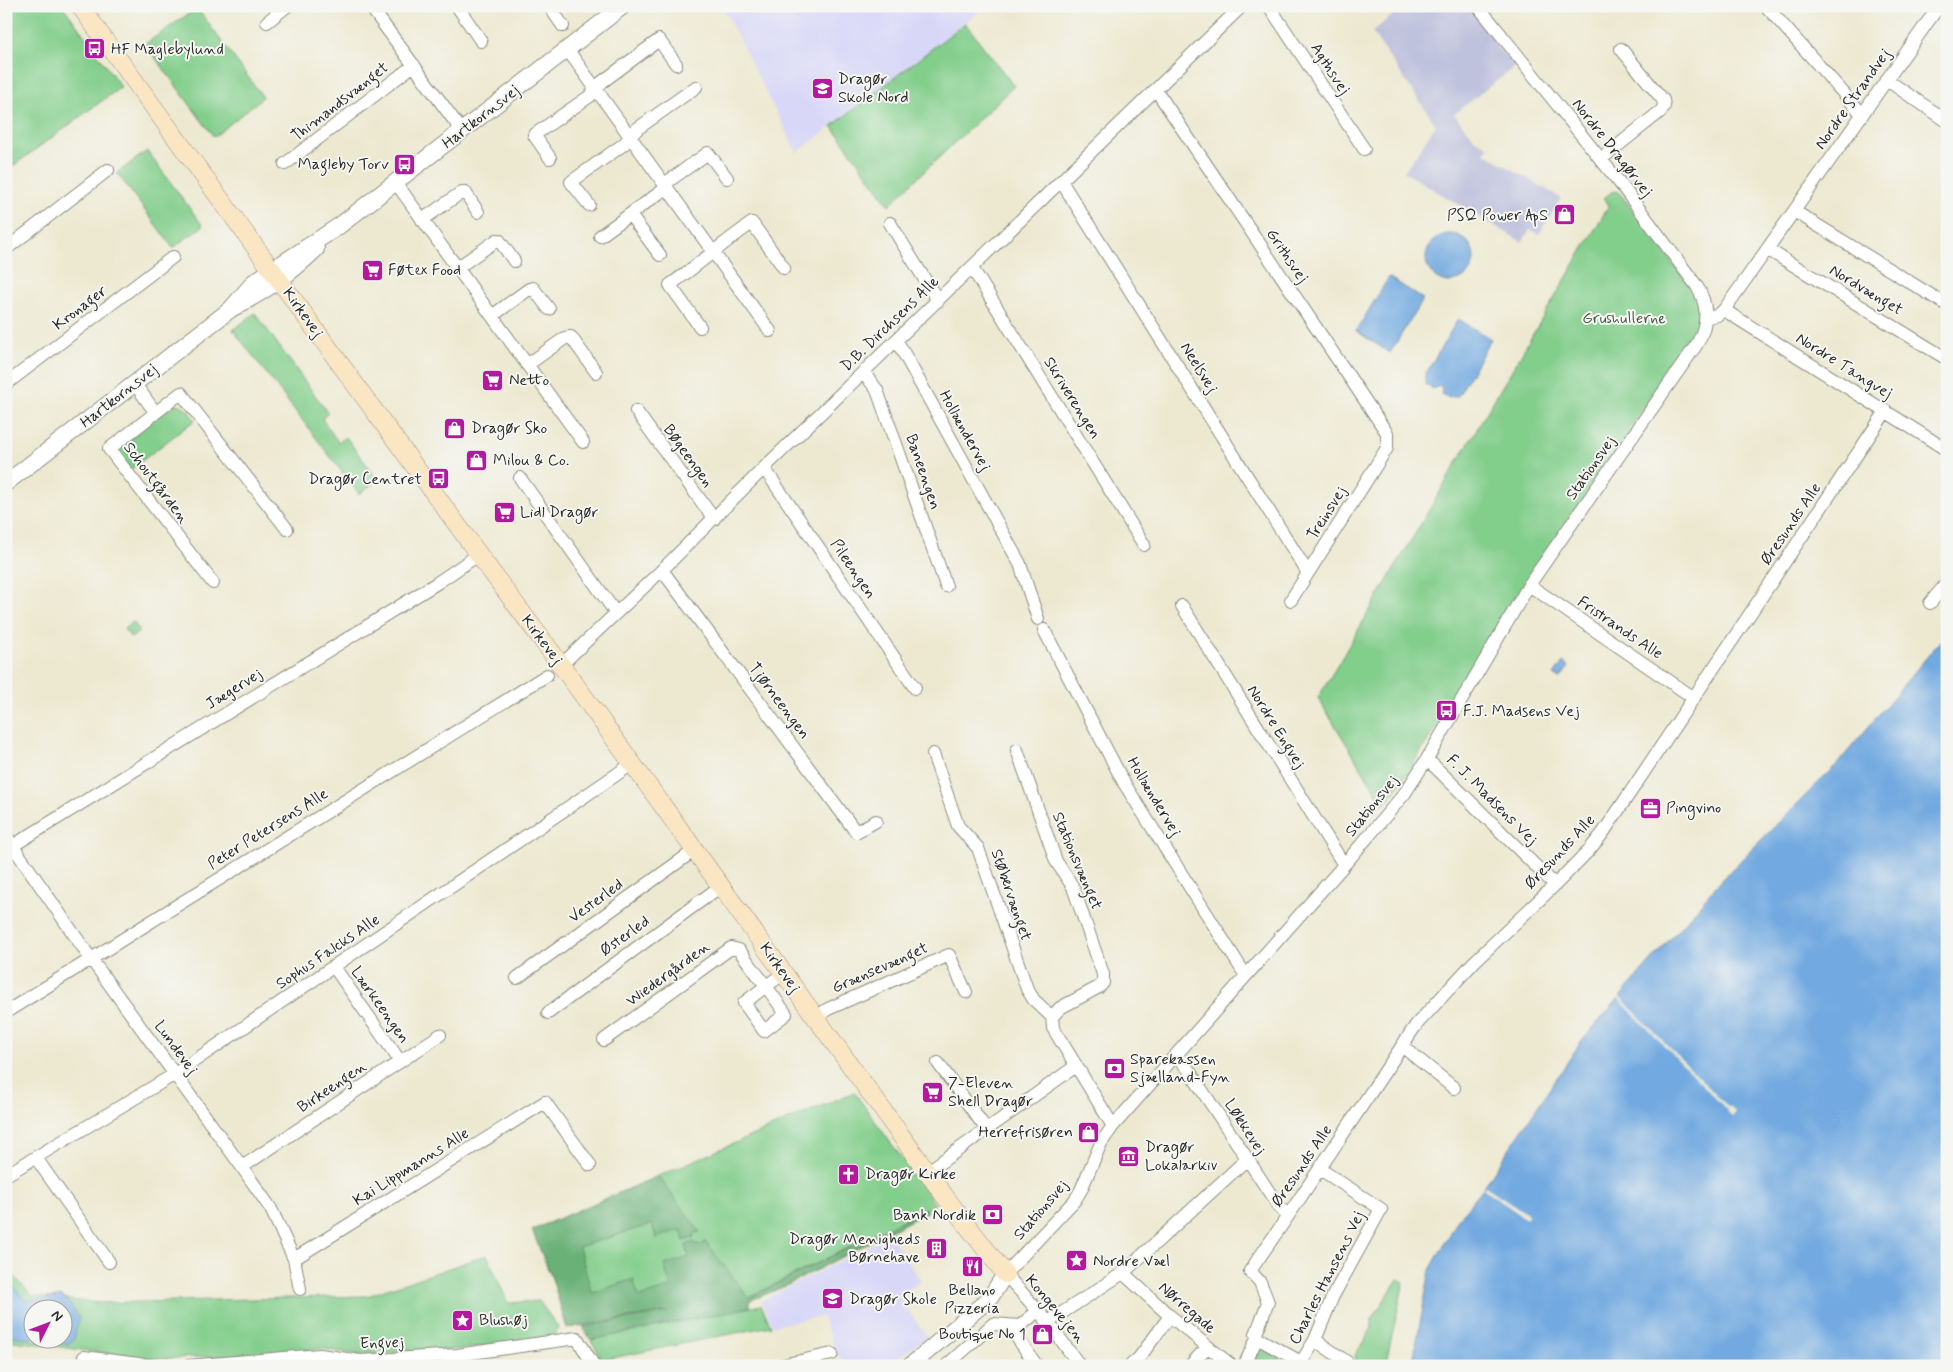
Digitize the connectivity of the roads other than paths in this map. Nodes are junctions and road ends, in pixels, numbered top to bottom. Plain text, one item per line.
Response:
1 (80, 6) edge
2 (287, 6) edge
3 (457, 6) edge
4 (549, 6) edge
5 (622, 6) edge
6 (1242, 6) edge
7 (1269, 6) edge
8 (1478, 6) edge
9 (1766, 6) edge
10 (1939, 6) edge
11 (372, 7) edge
12 (267, 22) dead end
13 (563, 26) dead end
14 (481, 41) dead end
15 (567, 49) junction
16 (1621, 49) dead end
17 (676, 64) dead end
18 (414, 65) junction
19 (1887, 80) junction
20 (696, 87) dead end
21 (596, 89) junction
22 (1156, 90) junction
23 (1862, 114) junction
24 (1947, 121) edge
25 (462, 131) junction
26 (630, 137) junction
27 (1364, 149) dead end
28 (550, 158) dead end
29 (1601, 158) junction
30 (285, 164) dead end
31 (108, 170) dead end
32 (727, 178) dead end
33 (1061, 181) junction
34 (396, 184) junction
35 (666, 187) junction
36 (589, 205) dead end
37 (1794, 211) junction
38 (478, 212) dead end
39 (630, 215) junction
40 (422, 220) junction
41 (890, 223) dead end
42 (600, 236) dead end
43 (6, 249) edge
44 (1767, 249) junction
45 (713, 252) junction
46 (660, 256) dead end
47 (173, 257) dead end
48 (514, 261) dead end
49 (457, 268) junction
50 (784, 268) dead end
51 (972, 268) junction
52 (276, 276) junction
53 (938, 301) junction
54 (1947, 305) edge
55 (549, 309) dead end
56 (1724, 310) junction
57 (492, 316) junction
58 (1707, 317) junction
59 (700, 327) dead end
60 (770, 331) dead end
61 (897, 341) junction
62 (1947, 359) edge
63 (527, 366) junction
64 (596, 372) dead end
65 (864, 373) junction
66 (6, 384) edge
67 (134, 384) junction
68 (636, 411) dead end
69 (1886, 411) junction
70 (155, 412) junction
71 (1388, 441) joint
72 (583, 442) dead end
73 (1947, 450) edge
74 (764, 468) junction
75 (520, 478) dead end
76 (6, 483) edge
77 (714, 519) junction
78 (287, 529) dead end
79 (1144, 545) dead end
80 (478, 555) junction
81 (662, 570) junction
82 (1308, 573) junction
83 (212, 583) dead end
84 (1947, 583) edge
85 (1529, 585) junction
86 (946, 586) dead end
87 (1291, 600) dead end
88 (1930, 603) dead end
89 (1182, 606) dead end
90 (615, 612) junction
91 (554, 670) junction
92 (915, 688) dead end
93 (1694, 698) junction
94 (1017, 750) dead end
95 (932, 754) dead end
96 (1427, 759) junction
97 (632, 764) junction
98 (876, 821) dead end
99 (8, 844) edge
100 (694, 850) junction
101 (1344, 865) junction
102 (1555, 885) junction
103 (721, 886) junction
104 (92, 959) junction
105 (334, 967) junction
106 (783, 974) junction
107 (1246, 976) junction
108 (517, 978) dead end
109 (966, 992) dead end
110 (6, 1012) edge
111 (548, 1013) dead end
112 (816, 1017) junction
113 (1052, 1017) junction
114 (440, 1035) dead end
115 (604, 1040) dead end
116 (1402, 1046) junction
117 (1176, 1055) junction
118 (400, 1061) junction
119 (938, 1063) dead end
120 (1076, 1066) junction
121 (175, 1074) junction
122 (1454, 1088) dead end
123 (1113, 1126) junction
124 (987, 1130) junction
125 (36, 1158) junction
126 (1246, 1160) junction
127 (590, 1166) dead end
128 (242, 1167) junction
129 (1320, 1170) junction
130 (928, 1172) junction
131 (6, 1175) edge
132 (1288, 1216) junction
133 (294, 1259) junction
134 (109, 1262) dead end
135 (1123, 1273) junction
136 (1005, 1274) junction
137 (300, 1289) dead end
138 (1038, 1311) junction
139 (1170, 1316) junction
140 (1048, 1322) junction
141 (1009, 1326) junction
142 (1257, 1338) junction
143 (1315, 1340) junction
144 (1207, 1347) junction
145 (832, 1354) dead end
146 (84, 1357) dead end
147 (461, 1360) edge
148 (334, 1361) edge
149 (1347, 1362) dead end
150 (1300, 1364) edge
151 (154, 1366) edge
152 (188, 1366) edge
153 (594, 1366) edge
154 (778, 1366) edge
155 (910, 1366) edge
156 (946, 1366) edge
157 (1037, 1366) edge
158 (1080, 1366) edge
159 (1130, 1366) edge
160 (1190, 1366) edge
161 (1232, 1366) edge
162 (1244, 1366) edge

1 - 52 main road, Kirkevej
2 - 12 street
3 - 14 street
4 - 13 street
5 - 15 street, Hartkornsvej
6 - 22 street, D.B. Dirchsens Alle
7 - 27 street, Agthsvej
8 - 29 street, Nordre Dragørvej
9 - 23 street
10 - 19 street, Nordre Strandvej
11 - 18 street, Thimandsvænget
15 - 21 street
15 - 25 street, Hartkornsvej
16 - 29 street
17 - 21 street
18 - 25 street, Thimandsvænget
18 - 30 street, Thimandsvænget
19 - 23 street, Nordre Strandvej
19 - 24 street
20 - 26 street
21 - 26 street
21 - 28 street
22 - 33 street, D.B. Dirchsens Alle
22 - 71 street, Grithsvej
23 - 37 street, Nordre Strandvej
25 - 34 street, Hartkornsvej
26 - 35 street
26 - 36 street
29 - 58 street, Nordre Dragørvej
31 - 43 street
32 - 35 street
33 - 51 street, D.B. Dirchsens Alle
33 - 82 street, Neelsvej
34 - 40 street
34 - 52 street, Hartkornsvej
35 - 39 street
35 - 45 street
37 - 44 street, Nordre Strandvej
37 - 54 street
38 - 40 street
39 - 42 street
39 - 46 street
40 - 49 street
41 - 53 street
44 - 56 street, Nordre Strandvej
44 - 62 street, Nordvænget
45 - 50 street
45 - 59 street
45 - 60 street
47 - 66 street, Kronager
48 - 49 street
49 - 57 street
51 - 53 street, D.B. Dirchsens Alle
51 - 79 street, Skriverengen
52 - 67 street, Hartkornsvej
52 - 80 main road, Kirkevej
53 - 61 street, D.B. Dirchsens Alle
55 - 57 street
56 - 58 street
56 - 69 street, Nordre Tangvej
57 - 63 street
58 - 85 street, Stationsvej
61 - 65 street, D.B. Dirchsens Alle
61 - 107 street, Hollændervej
63 - 64 street
63 - 72 street
65 - 74 street, D.B. Dirchsens Alle
65 - 86 street, Baneengen
67 - 70 street
67 - 76 street, Hartkornsvej
68 - 77 street, Bøgeengen
69 - 73 street, Nordre Tangvej
69 - 93 street, Øresunds Alle
70 - 78 street, Schoutgården
70 - 83 street, Schoutgården
71 - 82 street, Treinsvej
74 - 77 street, D.B. Dirchsens Alle
74 - 92 street, Pileengen
75 - 90 street
77 - 81 street, D.B. Dirchsens Alle
80 - 91 main road, Kirkevej
80 - 99 street, Jægervej
81 - 90 street, D.B. Dirchsens Alle
81 - 98 street, Tjørneengen
82 - 87 street, Treinsvej
84 - 88 street
85 - 93 street, Fristrands Alle
85 - 96 street, Stationsvej
89 - 101 street, Nordre Engvej
90 - 91 street, D.B. Dirchsens Alle
91 - 97 main road, Kirkevej
91 - 104 street, Peter Petersens Alle
93 - 102 street, Øresunds Alle
94 - 113 street, Stationsvænget
95 - 113 street, Støbervænget
96 - 101 street, Stationsvej
96 - 102 street, F. J. Madsens Vej
97 - 100 main road, Kirkevej
97 - 105 street, Sophus Falcks Alle
99 - 104 street, Lundevej
100 - 103 main road, Kirkevej
100 - 108 street, Vesterled
101 - 107 street, Stationsvej
102 - 116 street, Øresunds Alle
103 - 106 main road, Kirkevej
103 - 111 street, Østerled
104 - 110 street, Peter Petersens Alle
104 - 121 street, Lundevej
105 - 118 street, Lærkeengen
105 - 121 street, Sophus Falcks Alle
106 - 112 main road, Kirkevej
106 - 115 street, Wiedergården
107 - 117 street, Stationsvej
109 - 112 street, Grænsevænget
112 - 130 main road, Kirkevej
113 - 120 street
114 - 118 street, Birkeengen
116 - 122 street
116 - 129 street, Øresunds Alle
117 - 123 street, Stationsvej
117 - 126 street, Løkkevej
118 - 128 street, Birkeengen
119 - 124 street
120 - 123 street
120 - 124 street
121 - 125 street, Sophus Falcks Alle
121 - 128 street, Lundevej
123 - 136 street, Stationsvej
124 - 130 street
125 - 131 street, Sophus Falcks Alle
125 - 134 street
126 - 132 street, Løkkevej
126 - 135 street
127 - 133 street, Kai Lippmanns Alle
128 - 133 street, Lundevej
129 - 132 street, Øresunds Alle
129 - 143 street, Charles Hansens Vej
130 - 136 main road, Kirkevej
132 - 142 street, Øresunds Alle
133 - 137 street, Lundevej
135 - 139 street, Nørregade
135 - 140 street
136 - 138 street, Kongevejen
136 - 155 street
138 - 140 street, Kongevejen
138 - 141 street
139 - 144 street, Nørregade
139 - 159 street
140 - 158 street, Kongevejen
141 - 156 street
141 - 157 street
142 - 150 street
142 - 162 street
143 - 149 street
143 - 150 street, Charles Hansens Vej
144 - 160 street
144 - 161 street, Nørregade
145 - 154 street
146 - 151 street
147 - 148 street, Engvej
147 - 153 street, Engvej
148 - 152 street, Engvej

